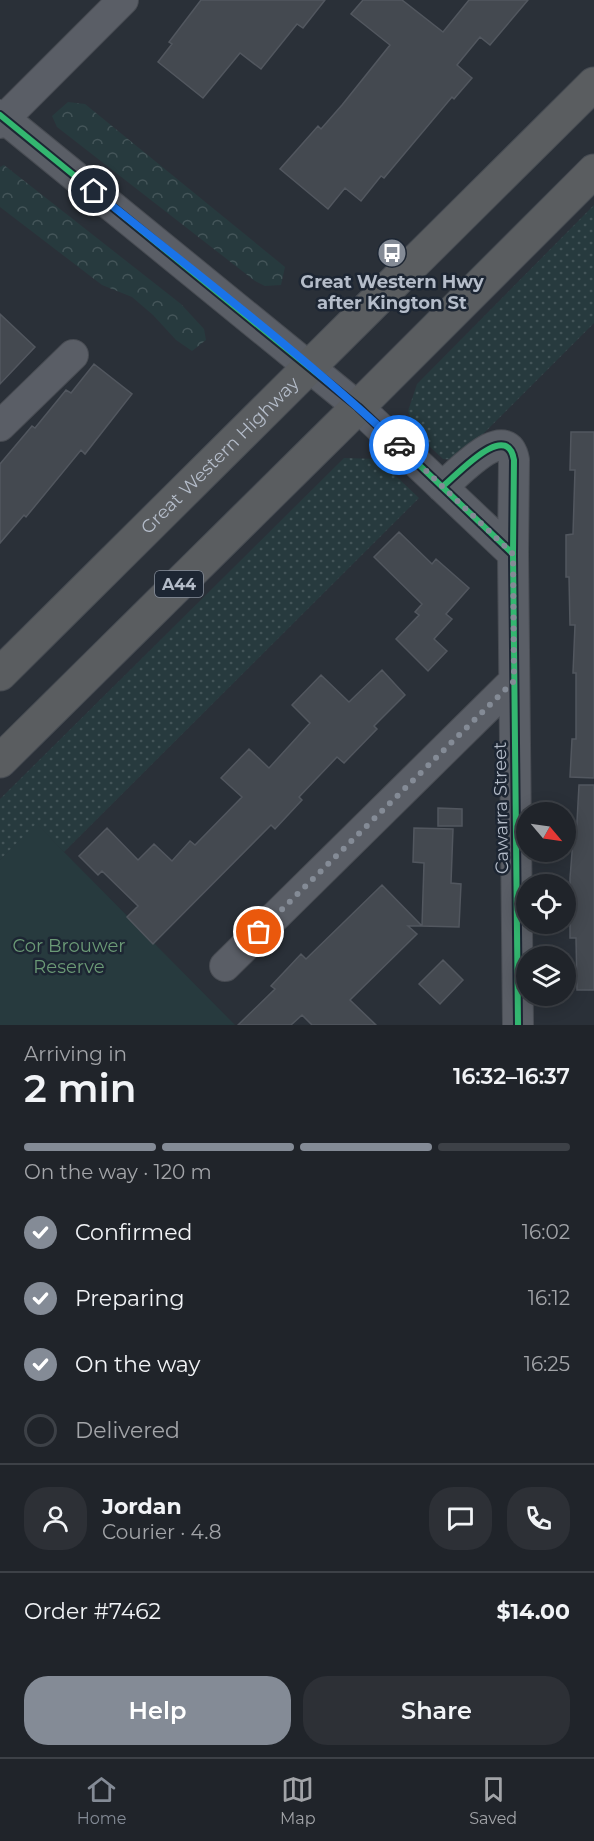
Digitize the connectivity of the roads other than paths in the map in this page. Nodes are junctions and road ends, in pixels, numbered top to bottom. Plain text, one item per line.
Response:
1 (123, 0) edge
2 (594, 84) edge
3 (2, 118) edge
4 (594, 171) edge
5 (73, 355) dead end
6 (309, 366) junction
7 (358, 407) junction
8 (0, 426) edge
9 (442, 487) junction
10 (513, 554) junction
11 (0, 674) edge
12 (514, 681) junction
13 (0, 761) edge
14 (225, 966) dead end
15 (518, 1025) edge

1 - 3 street
2 - 6 highway, Great Western Highway
3 - 6 street
4 - 7 highway, A44
5 - 8 street
6 - 7 street
6 - 11 highway, Great Western Highway
7 - 9 street
7 - 13 highway, A44
9 - 10 street
9 - 10 street, Cawarra Street
10 - 12 street, Cawarra Street
12 - 14 street
12 - 15 street, Cawarra Street

